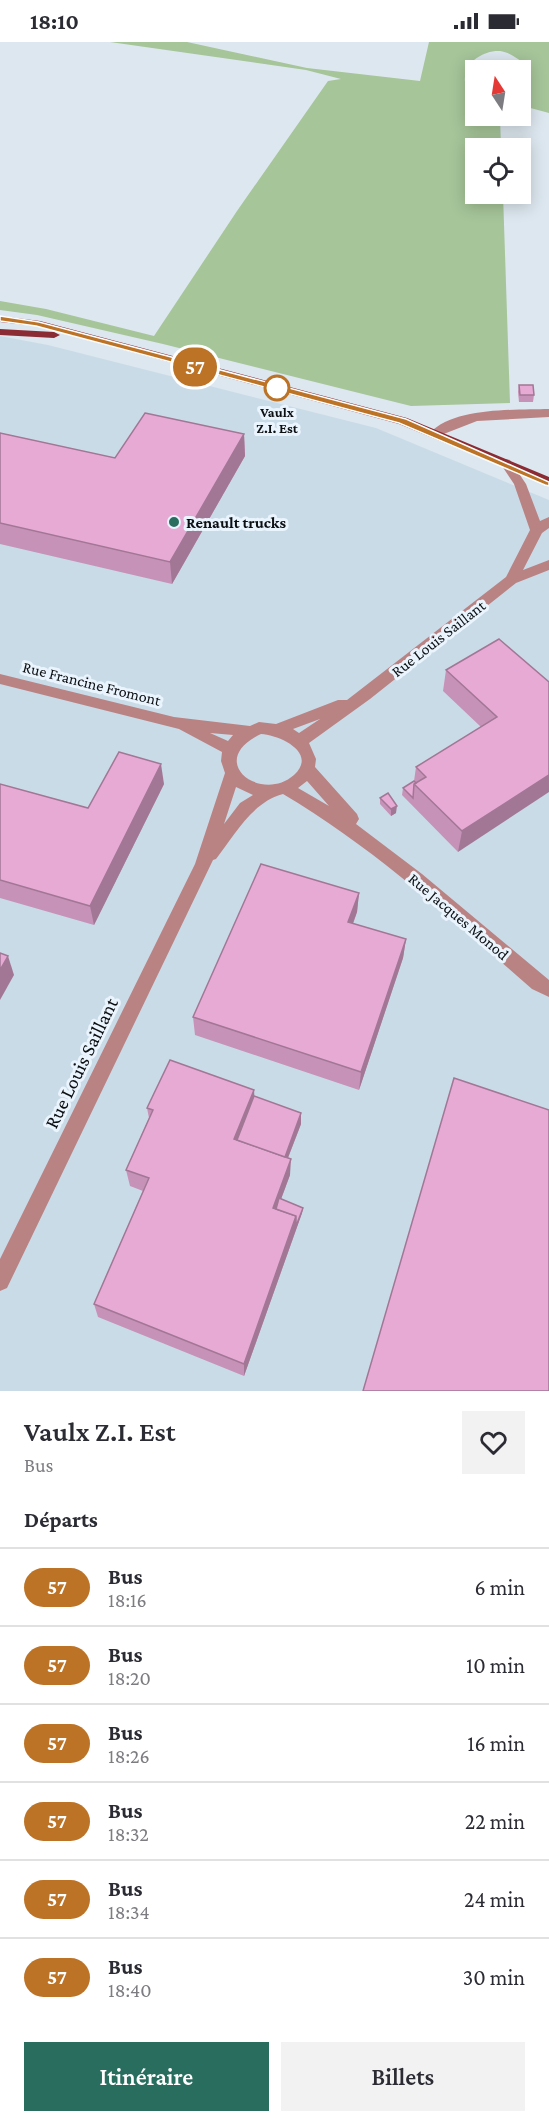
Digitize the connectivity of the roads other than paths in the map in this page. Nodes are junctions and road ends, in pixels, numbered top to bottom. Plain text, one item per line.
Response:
1 (0, 319) edge
2 (0, 332) edge
3 (84, 337) junction
4 (549, 413) edge
5 (436, 433) junction
6 (506, 463) junction
7 (549, 482) edge
8 (549, 521) edge
9 (537, 530) junction
10 (549, 565) edge
11 (511, 580) junction
12 (0, 679) edge
13 (365, 695) junction
14 (174, 723) junction
15 (278, 729) junction
16 (249, 731) junction
17 (300, 741) junction
18 (230, 748) junction
19 (306, 767) junction
20 (232, 774) junction
21 (279, 789) junction
22 (371, 842) junction
23 (203, 864) junction
24 (549, 989) edge
25 (0, 1281) edge

1 - 3 main road
2 - 3 main road
3 - 5 main road
4 - 5 street
5 - 6 main road
6 - 7 main road
6 - 9 street
8 - 9 street, Rue Louis Saillant
9 - 11 street, Rue Louis Saillant
10 - 11 street, Rue Louis Saillant
11 - 13 street, Rue Louis Saillant
12 - 14 street, Rue Francine Fromont
13 - 15 street, Rue Louis Saillant
13 - 17 street, Rue Louis Saillant
14 - 16 street, Rue Francine Fromont
14 - 18 street, Rue Francine Fromont
15 - 16 street
15 - 17 street
16 - 18 street
17 - 19 street
18 - 20 street
19 - 21 street
19 - 22 street, Rue Jacques Monod
20 - 21 street
20 - 23 street, Rue Louis Saillant
21 - 22 street, Rue Jacques Monod
21 - 23 street, Rue Louis Saillant
22 - 24 street, Rue Jacques Monod
23 - 25 street, Rue Louis Saillant

